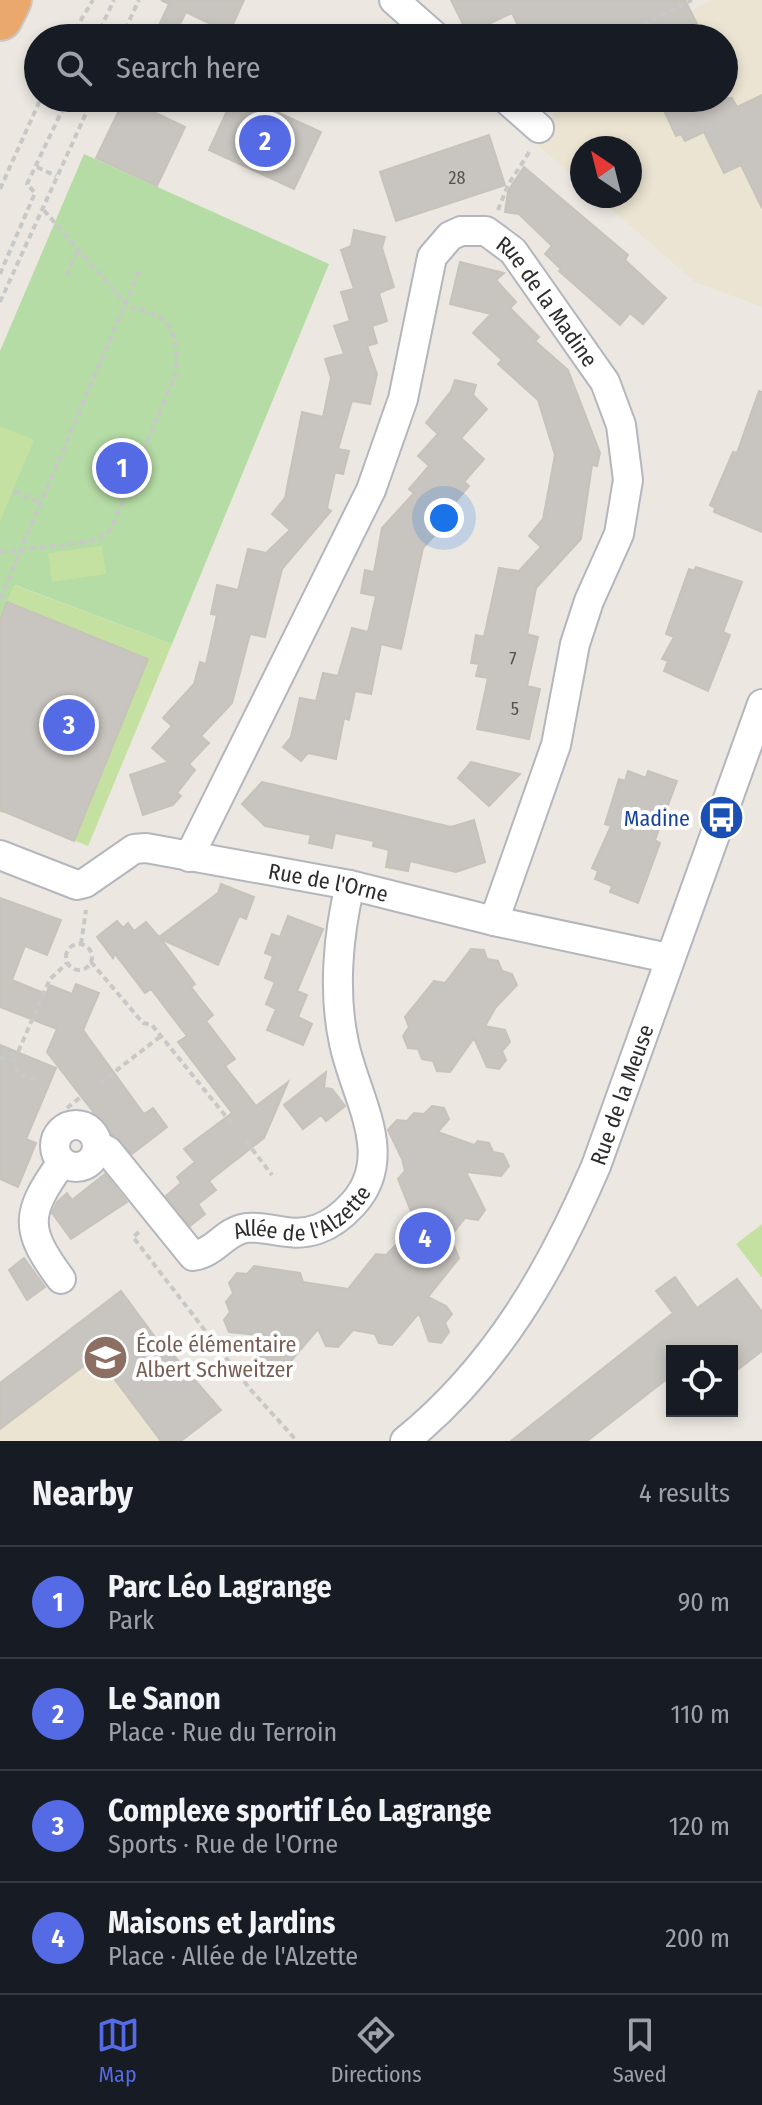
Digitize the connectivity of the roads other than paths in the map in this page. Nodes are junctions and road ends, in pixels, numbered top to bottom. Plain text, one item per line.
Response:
1 (9, 0) edge
2 (394, 0) edge
3 (0, 18) edge
4 (421, 24) edge
5 (521, 112) edge
6 (539, 128) road end
7 (762, 704) edge
8 (0, 855) edge
9 (189, 857) junction
10 (350, 885) junction
11 (494, 921) junction
12 (668, 958) junction
13 (61, 1279) dead end
14 (405, 1441) edge

1 - 3 highway
2 - 4 street
5 - 6 street
7 - 12 street, Rue de la Meuse
8 - 9 street, Rue de l'Orne
9 - 10 street, Rue de l'Orne
9 - 11 street, Rue de la Madine
10 - 11 street, Rue de l'Orne
10 - 13 street, Allée de l'Alzette
11 - 12 street, Rue de l'Orne
12 - 14 street, Rue de la Meuse

